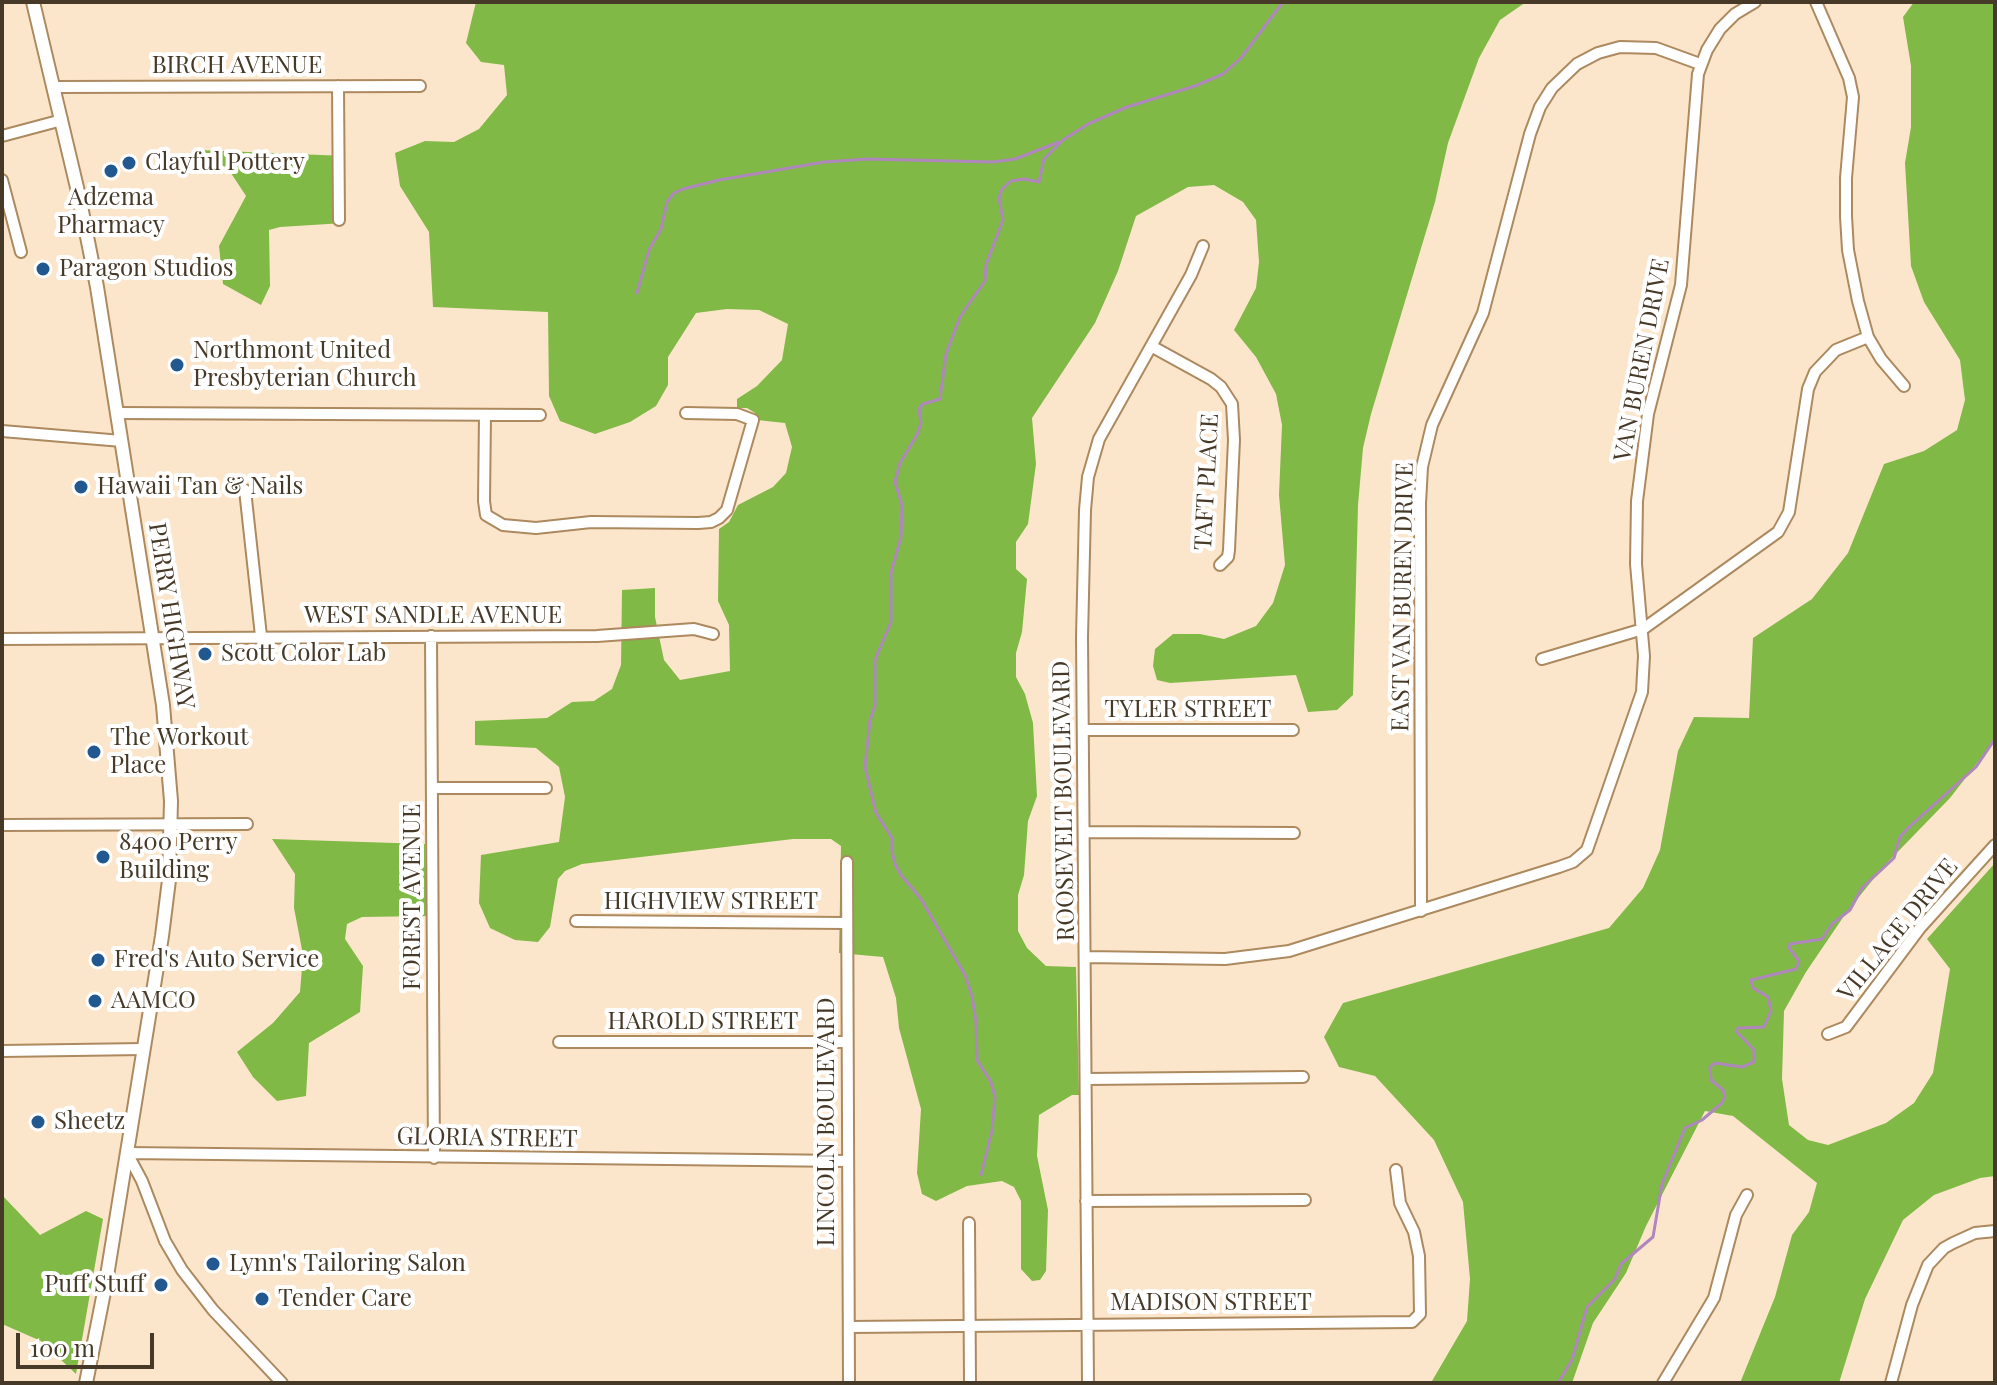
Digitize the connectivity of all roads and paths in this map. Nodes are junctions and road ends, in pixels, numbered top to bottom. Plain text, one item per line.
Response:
1 (33, 2) edge
2 (1755, 2) edge
3 (1816, 2) edge
4 (1700, 64) junction
5 (338, 86) junction
6 (420, 86) dead end
7 (54, 87) junction
8 (62, 120) junction
9 (2, 136) edge
10 (2, 180) edge
11 (339, 220) dead end
12 (1203, 246) dead end
13 (21, 252) dead end
14 (1868, 337) junction
15 (1151, 346) junction
16 (1904, 386) dead end
17 (117, 413) junction
18 (686, 413) dead end
19 (485, 415) junction
20 (540, 415) dead end
21 (2, 431) edge
22 (122, 441) junction
23 (245, 490) dead end
24 (1220, 565) dead end
25 (1643, 629) junction
26 (713, 634) dead end
27 (261, 636) junction
28 (431, 636) junction
29 (152, 637) junction
30 (2, 639) edge
31 (1542, 659) dead end
32 (1083, 730) junction
33 (1293, 730) dead end
34 (432, 788) junction
35 (546, 788) dead end
36 (247, 824) dead end
37 (2, 825) edge
38 (171, 825) junction
39 (1084, 832) junction
40 (1294, 833) dead end
41 (1995, 845) edge
42 (847, 862) dead end
43 (1421, 911) junction
44 (576, 921) dead end
45 (846, 923) junction
46 (1086, 957) junction
47 (1828, 1034) dead end
48 (559, 1042) dead end
49 (847, 1042) junction
50 (144, 1049) junction
51 (2, 1051) edge
52 (1303, 1077) dead end
53 (1086, 1079) junction
54 (127, 1153) junction
55 (434, 1158) junction
56 (847, 1161) junction
57 (1396, 1170) dead end
58 (1747, 1195) dead end
59 (1305, 1200) dead end
60 (1086, 1201) junction
61 (969, 1223) dead end
62 (1995, 1231) edge
63 (1087, 1324) junction
64 (970, 1325) junction
65 (849, 1327) junction
66 (86, 1383) edge
67 (282, 1383) edge
68 (849, 1383) edge
69 (970, 1383) edge
70 (1088, 1383) edge
71 (1663, 1383) edge
72 (1891, 1383) edge

1 - 7 main road, PERRY HIGHWAY
2 - 4 street, VAN BUREN DRIVE
3 - 14 street
4 - 25 street, VAN BUREN DRIVE
4 - 43 street, EAST VAN BUREN DRIVE
5 - 6 street, BIRCH AVENUE
5 - 7 street, BIRCH AVENUE
5 - 11 street
7 - 8 main road, PERRY HIGHWAY
8 - 9 street
8 - 17 main road, PERRY HIGHWAY
10 - 13 street
12 - 15 street, ROOSEVELT BOULEVARD
14 - 16 street
14 - 25 street
15 - 24 street, TAFT PLACE
15 - 32 street, ROOSEVELT BOULEVARD
17 - 19 street
17 - 22 main road, PERRY HIGHWAY
18 - 19 street
19 - 20 street
21 - 22 street
22 - 29 main road, PERRY HIGHWAY
23 - 27 street
25 - 31 street
25 - 43 street, VAN BUREN DRIVE
26 - 28 street, WEST SANDLE AVENUE
27 - 28 street, WEST SANDLE AVENUE
27 - 29 street, WEST SANDLE AVENUE
28 - 34 street, FOREST AVENUE
29 - 30 street, WEST SANDLE AVENUE
29 - 38 main road, PERRY HIGHWAY
32 - 33 street, TYLER STREET
32 - 39 street, ROOSEVELT BOULEVARD
34 - 35 street
34 - 55 street, FOREST AVENUE
36 - 38 street
37 - 38 street
38 - 50 main road, PERRY HIGHWAY
39 - 40 street
39 - 46 street, ROOSEVELT BOULEVARD
41 - 47 street, VILLAGE DRIVE
42 - 45 street, LINCOLN BOULEVARD
43 - 46 street, VAN BUREN DRIVE
44 - 45 street, HIGHVIEW STREET
45 - 49 street, LINCOLN BOULEVARD
46 - 53 street, ROOSEVELT BOULEVARD
48 - 49 street, HAROLD STREET
49 - 56 street, LINCOLN BOULEVARD
50 - 51 street
50 - 54 main road, PERRY HIGHWAY
52 - 53 street
53 - 60 street, ROOSEVELT BOULEVARD
54 - 55 street, GLORIA STREET
54 - 66 main road, PERRY HIGHWAY
54 - 67 street
55 - 56 street, GLORIA STREET
56 - 65 street, LINCOLN BOULEVARD
57 - 63 street, MADISON STREET
58 - 71 street
59 - 60 street
60 - 63 street, ROOSEVELT BOULEVARD
61 - 64 street
62 - 72 street
63 - 64 street, MADISON STREET
63 - 70 street, ROOSEVELT BOULEVARD
64 - 65 street, MADISON STREET
64 - 69 street
65 - 68 street, LINCOLN BOULEVARD

